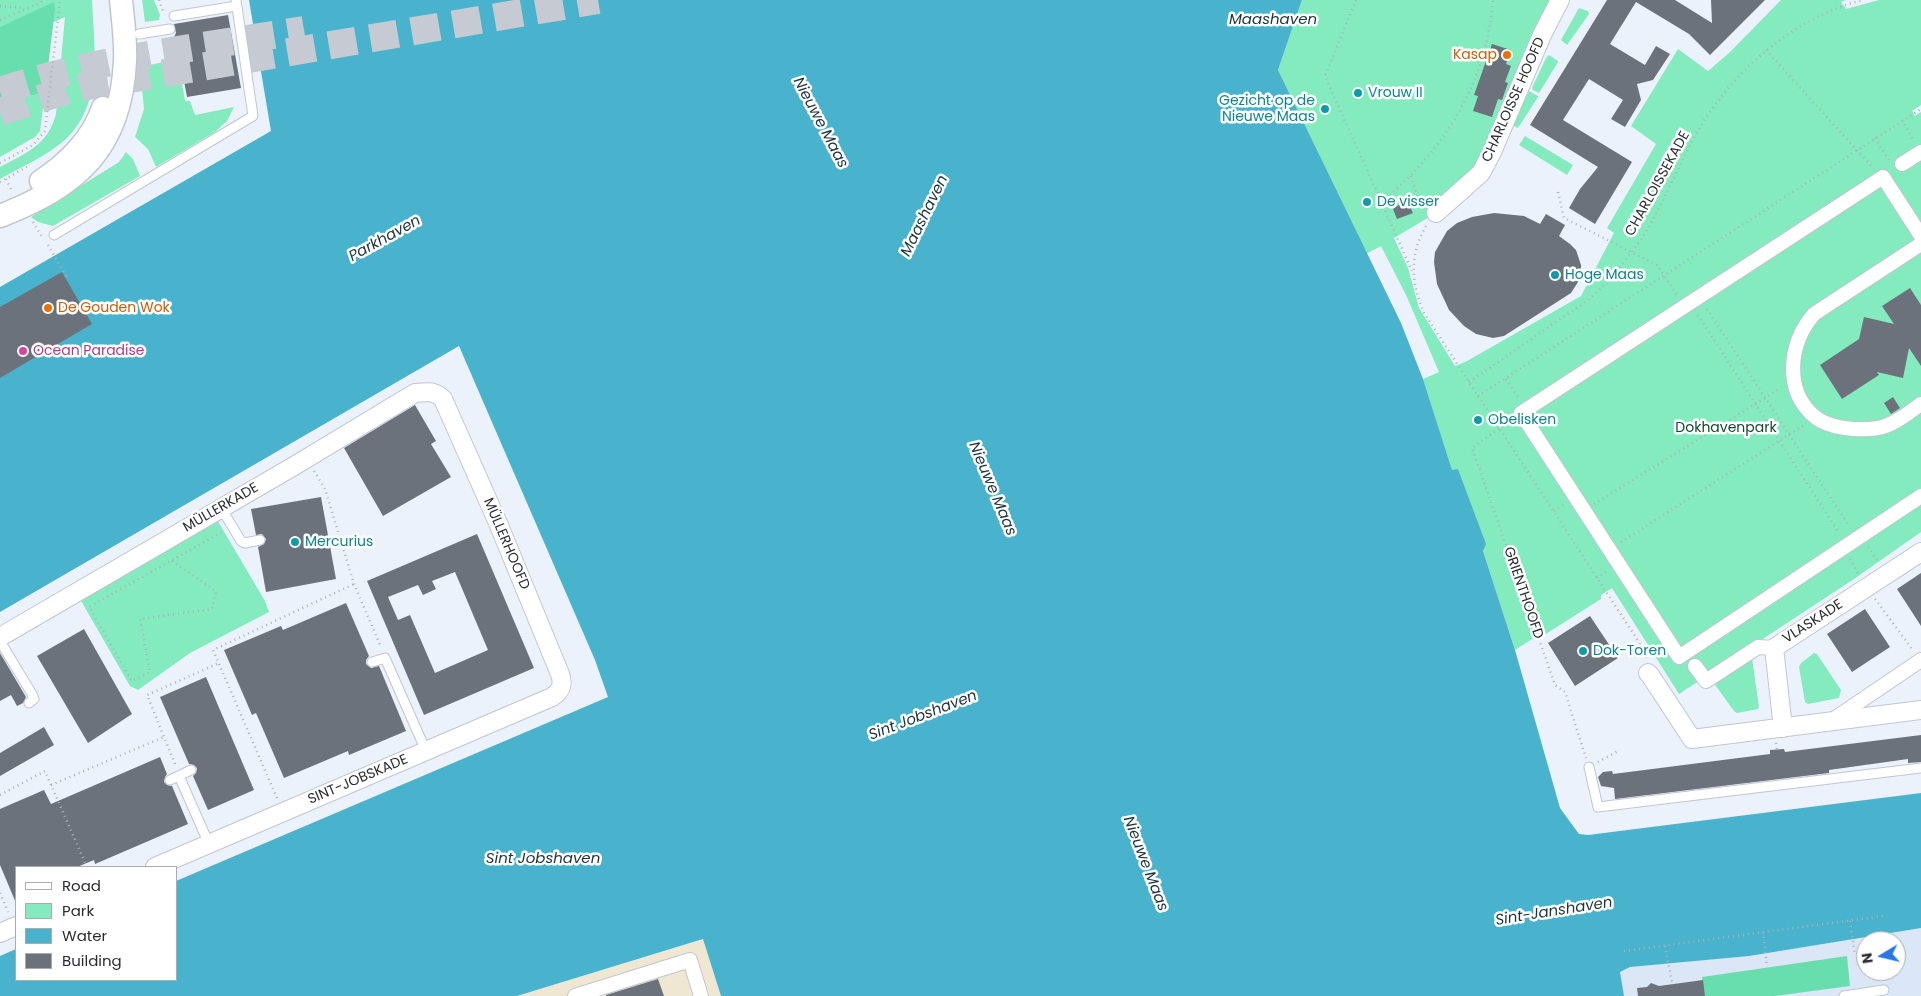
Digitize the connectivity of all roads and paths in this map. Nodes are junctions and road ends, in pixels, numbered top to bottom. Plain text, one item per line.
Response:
1 (46, 0) edge
2 (60, 0) edge
3 (107, 0) edge
4 (121, 0) edge
5 (1356, 0) edge
6 (1493, 0) edge
7 (1560, 0) edge
8 (1863, 0) edge
9 (236, 3) edge
10 (0, 6) edge
11 (26, 8) junction
12 (174, 16) dead end
13 (0, 20) edge
14 (170, 29) dead end
15 (138, 34) dead end
16 (1766, 50) junction
17 (1921, 109) edge
18 (1902, 120) junction
19 (1875, 138) junction
20 (1858, 150) junction
21 (1921, 152) edge
22 (1886, 154) dead end
23 (0, 163) edge
24 (1902, 164) dead end
25 (1869, 165) dead end
26 (1411, 176) junction
27 (1558, 192) dead end
28 (7, 196) edge
29 (1382, 202) junction
30 (0, 216) edge
31 (1427, 216) junction
32 (54, 235) dead end
33 (1921, 236) edge
34 (1921, 244) edge
35 (50, 248) dead end
36 (1631, 251) junction
37 (1413, 273) junction
38 (1664, 275) junction
39 (64, 277) dead end
40 (1675, 292) dead end
41 (1695, 300) junction
42 (1506, 379) junction
43 (1470, 382) junction
44 (1794, 382) junction
45 (1478, 396) junction
46 (1765, 397) junction
47 (442, 398) joint
48 (1755, 403) junction
49 (1921, 404) edge
50 (1521, 408) junction
51 (1816, 417) junction
52 (1500, 428) junction
53 (1789, 435) junction
54 (1780, 441) junction
55 (306, 458) junction
56 (1921, 496) edge
57 (221, 508) junction
58 (1584, 510) junction
59 (232, 527) junction
60 (260, 540) dead end
61 (1854, 540) junction
62 (1610, 550) junction
63 (1921, 552) edge
64 (172, 561) junction
65 (1854, 566) dead end
66 (1886, 574) junction
67 (354, 584) junction
68 (1866, 587) junction
69 (0, 637) edge
70 (0, 641) edge
71 (1774, 648) junction
72 (385, 658) junction
73 (1921, 660) edge
74 (372, 662) dead end
75 (219, 663) junction
76 (1695, 666) dead end
77 (1648, 673) joint
78 (560, 691) joint
79 (29, 703) dead end
80 (1921, 710) edge
81 (1828, 723) junction
82 (1783, 728) junction
83 (164, 737) junction
84 (1620, 750) dead end
85 (426, 751) junction
86 (1589, 767) junction
87 (1921, 768) edge
88 (191, 770) dead end
89 (179, 776) junction
90 (170, 780) dead end
91 (52, 785) junction
92 (0, 795) edge
93 (283, 811) junction
94 (209, 844) junction
95 (87, 866) edge
96 (157, 866) edge
97 (0, 893) edge
98 (1883, 916) dead end
99 (1850, 920) junction
100 (10, 928) edge
101 (1763, 932) junction
102 (1666, 946) junction
103 (1624, 951) dead end
104 (1855, 955) dead end
105 (1767, 966) dead end
106 (1672, 982) dead end
107 (1884, 990) dead end
108 (575, 996) edge
109 (701, 996) edge
110 (1844, 996) edge

1 - 11 path
2 - 23 path
3 - 28 street
4 - 30 street
5 - 29 path
6 - 26 path
7 - 31 street, CHARLOISSE HOOFD
8 - 16 path, CHARLOISSEKADE
9 - 12 lane
9 - 32 lane
10 - 11 path
11 - 13 path
14 - 15 lane
16 - 20 path
16 - 36 path, CHARLOISSEKADE
17 - 18 path
18 - 19 path
18 - 21 path
19 - 20 path
19 - 22 path
20 - 25 path
20 - 38 path
21 - 24 street
26 - 29 path
26 - 31 path
27 - 36 path
29 - 37 path
31 - 37 path
33 - 41 street
34 - 44 street
35 - 39 path
36 - 38 path
36 - 43 path, CHARLOISSEKADE
37 - 43 path
38 - 40 path
38 - 42 path
41 - 46 path
41 - 48 path
41 - 50 street
42 - 45 path
42 - 50 path
43 - 45 path
44 - 46 path
44 - 51 street
45 - 52 path
46 - 48 path
46 - 53 path
47 - 55 street, MÜLLERKADE
47 - 78 street, MÜLLERHOOFD
48 - 54 path
48 - 58 path
49 - 51 street
50 - 58 street
51 - 53 path
52 - 77 path
52 - 86 path, GRIENTHOOFD
53 - 54 path
53 - 61 path
54 - 61 path
54 - 62 path
55 - 57 street, MÜLLERKADE
55 - 67 path
56 - 61 street
57 - 59 lane
57 - 69 street, MÜLLERKADE
58 - 62 street
59 - 60 lane
59 - 64 path
61 - 62 street
61 - 66 path
63 - 66 street, VLASKADE
64 - 64 path
65 - 68 path
66 - 68 street, VLASKADE
67 - 72 path
67 - 75 path
68 - 71 street, VLASKADE
68 - 73 path
70 - 79 lane
71 - 76 street
71 - 82 street, VLASKADE
72 - 74 lane
72 - 85 lane
73 - 81 street
75 - 83 path
75 - 93 path
77 - 82 street
78 - 85 street, SINT-JOBSKADE
80 - 81 street
81 - 82 street
83 - 89 path
83 - 91 path
84 - 86 path
85 - 93 street, SINT-JOBSKADE
86 - 87 lane
88 - 89 lane
89 - 90 lane
89 - 94 lane
91 - 92 path
91 - 95 path
93 - 94 street, SINT-JOBSKADE
94 - 96 street, SINT-JOBSKADE
97 - 100 path
98 - 99 path
99 - 101 path
99 - 104 path
101 - 102 path
101 - 105 path
102 - 103 path
102 - 106 path
107 - 110 lane
108 - 109 street

